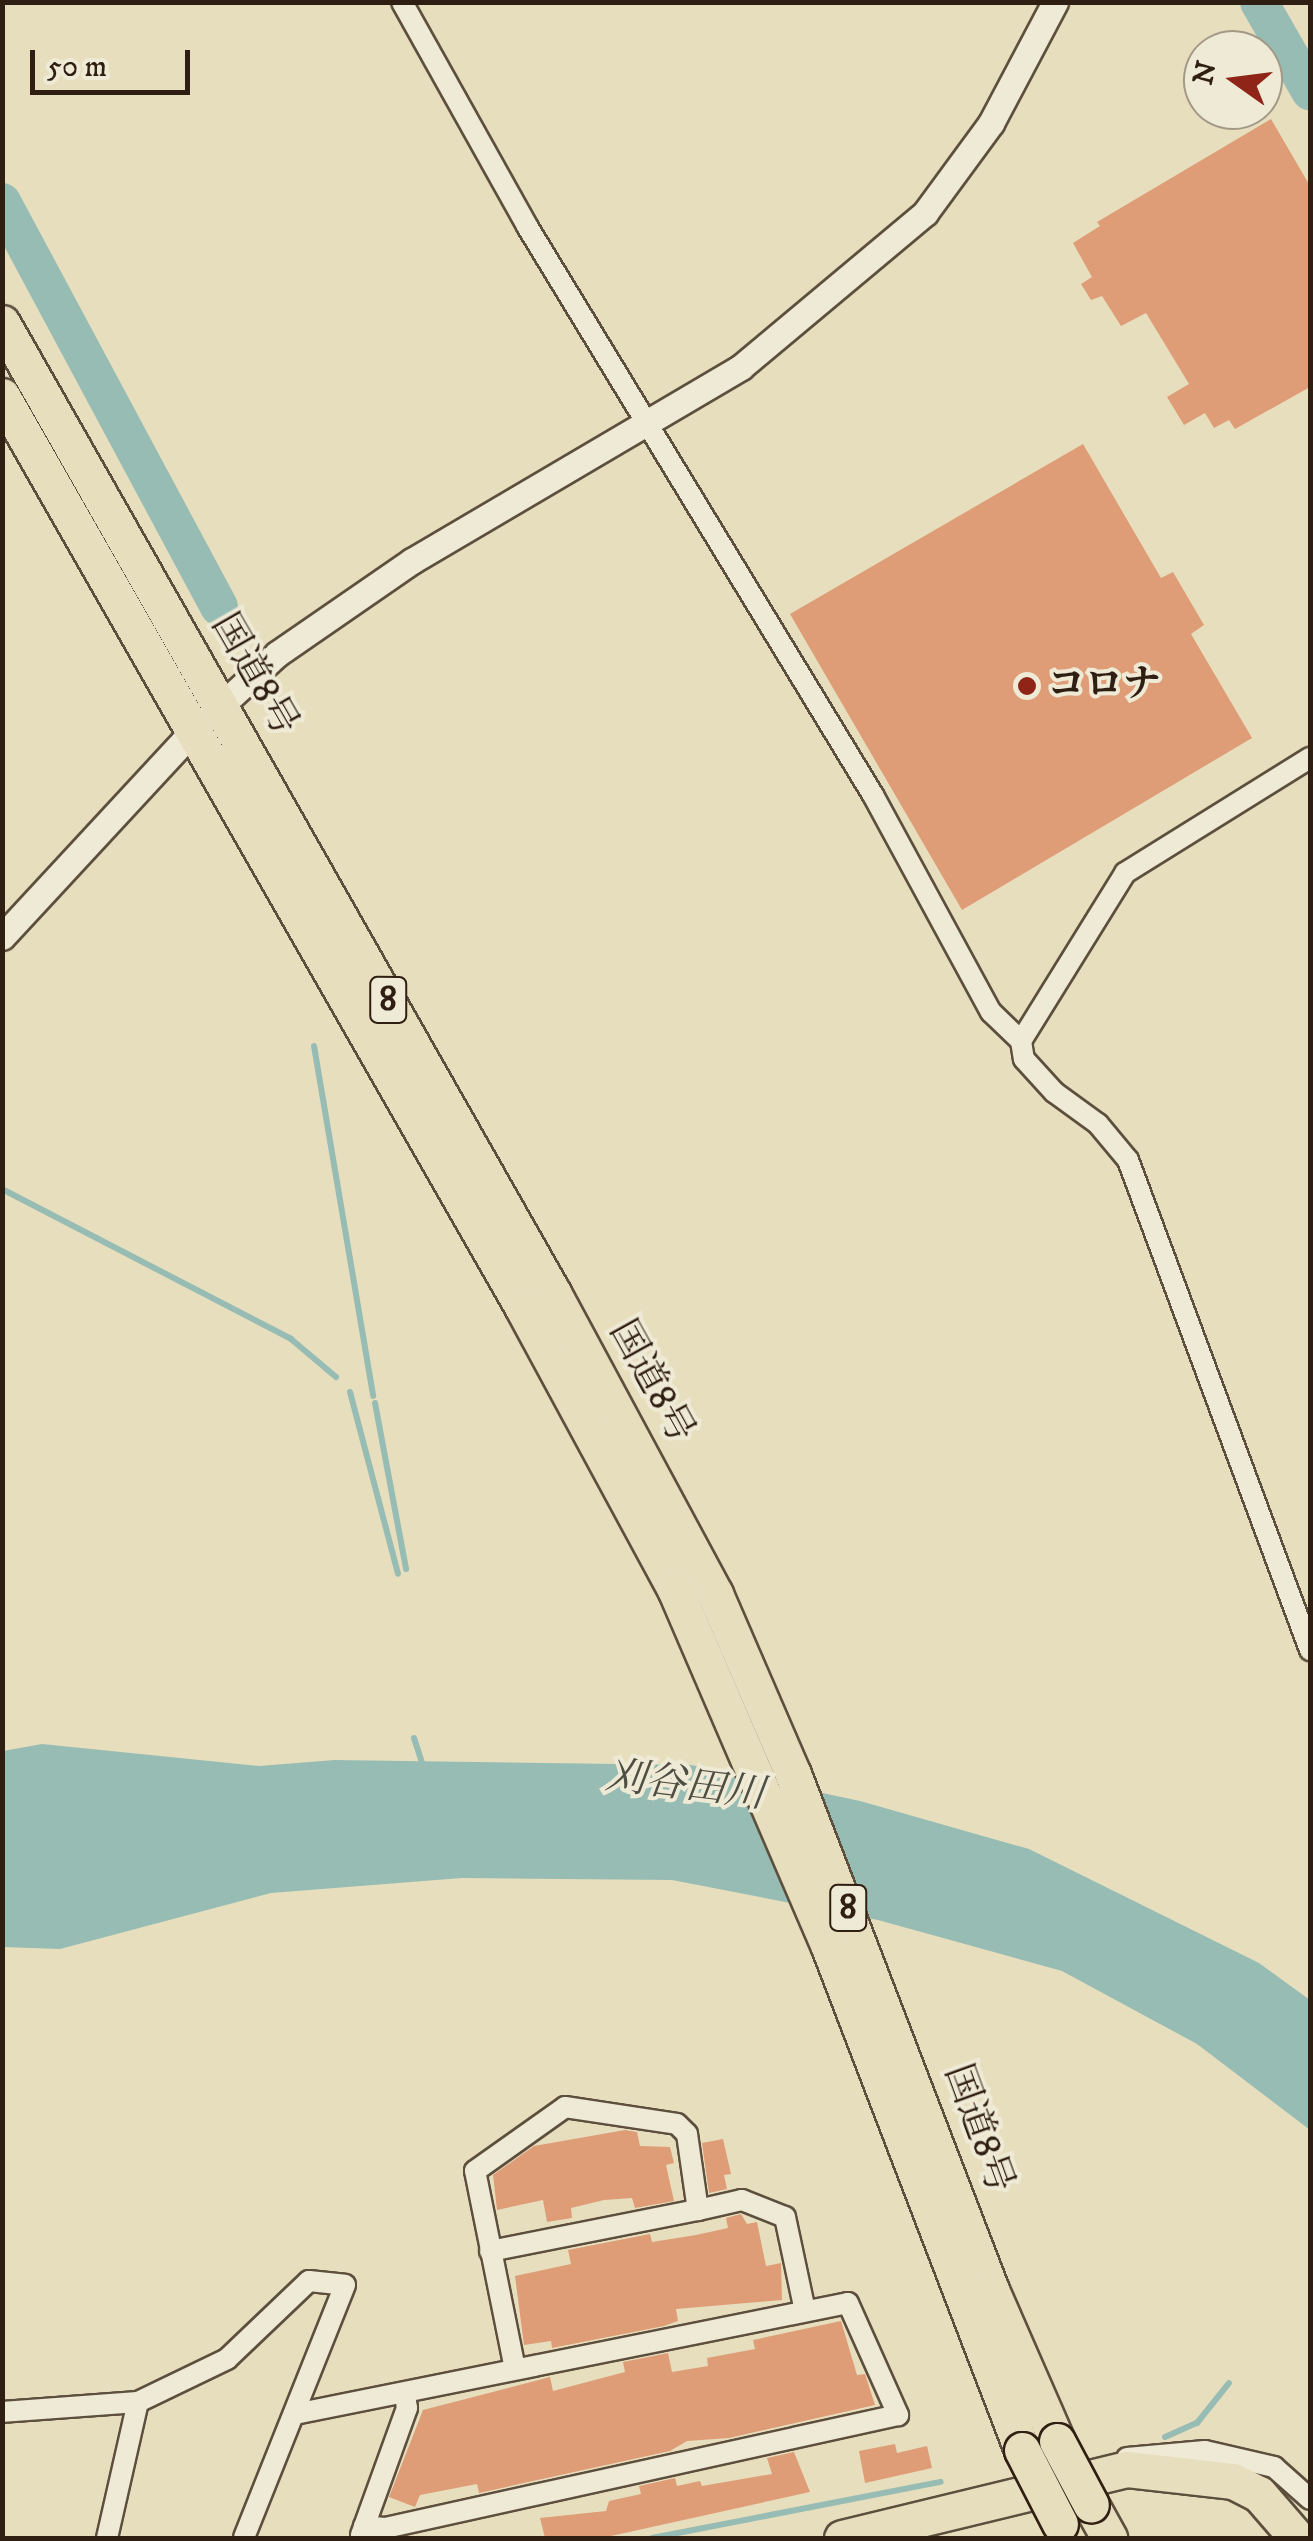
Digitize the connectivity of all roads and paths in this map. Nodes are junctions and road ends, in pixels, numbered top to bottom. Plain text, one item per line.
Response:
1 (402, 2) edge
2 (1055, 2) edge
3 (2, 323) edge
4 (2, 396) edge
5 (650, 422) junction
6 (221, 702) junction
7 (192, 732) junction
8 (1310, 758) edge
9 (2, 937) edge
10 (1020, 1041) junction
11 (1310, 1650) edge
12 (698, 2210) junction
13 (490, 2251) junction
14 (805, 2311) junction
15 (515, 2369) junction
16 (405, 2395) junction
17 (138, 2402) junction
18 (295, 2414) junction
19 (4, 2419) edge
20 (1310, 2499) edge
21 (967, 2505) junction
22 (1064, 2531) edge
23 (362, 2532) edge
24 (108, 2538) edge
25 (244, 2538) edge
26 (842, 2538) edge
27 (1109, 2538) edge
28 (1297, 2538) edge

1 - 5 street
2 - 5 street
3 - 6 highway, 国道8号 / 8
4 - 7 highway, 国道8号 / 8
5 - 6 street
5 - 10 street
6 - 7 street
6 - 27 highway, 国道8号 / 8, bridge
7 - 9 street
7 - 22 highway, 国道8号 / 8, bridge
8 - 10 street
10 - 11 street
12 - 13 street
12 - 13 street
12 - 14 street
13 - 15 street
14 - 15 street
14 - 23 street
15 - 16 street
16 - 18 street
16 - 23 street
17 - 18 street
17 - 19 street
17 - 24 street
18 - 25 street
20 - 21 street
21 - 26 highway
21 - 28 highway

